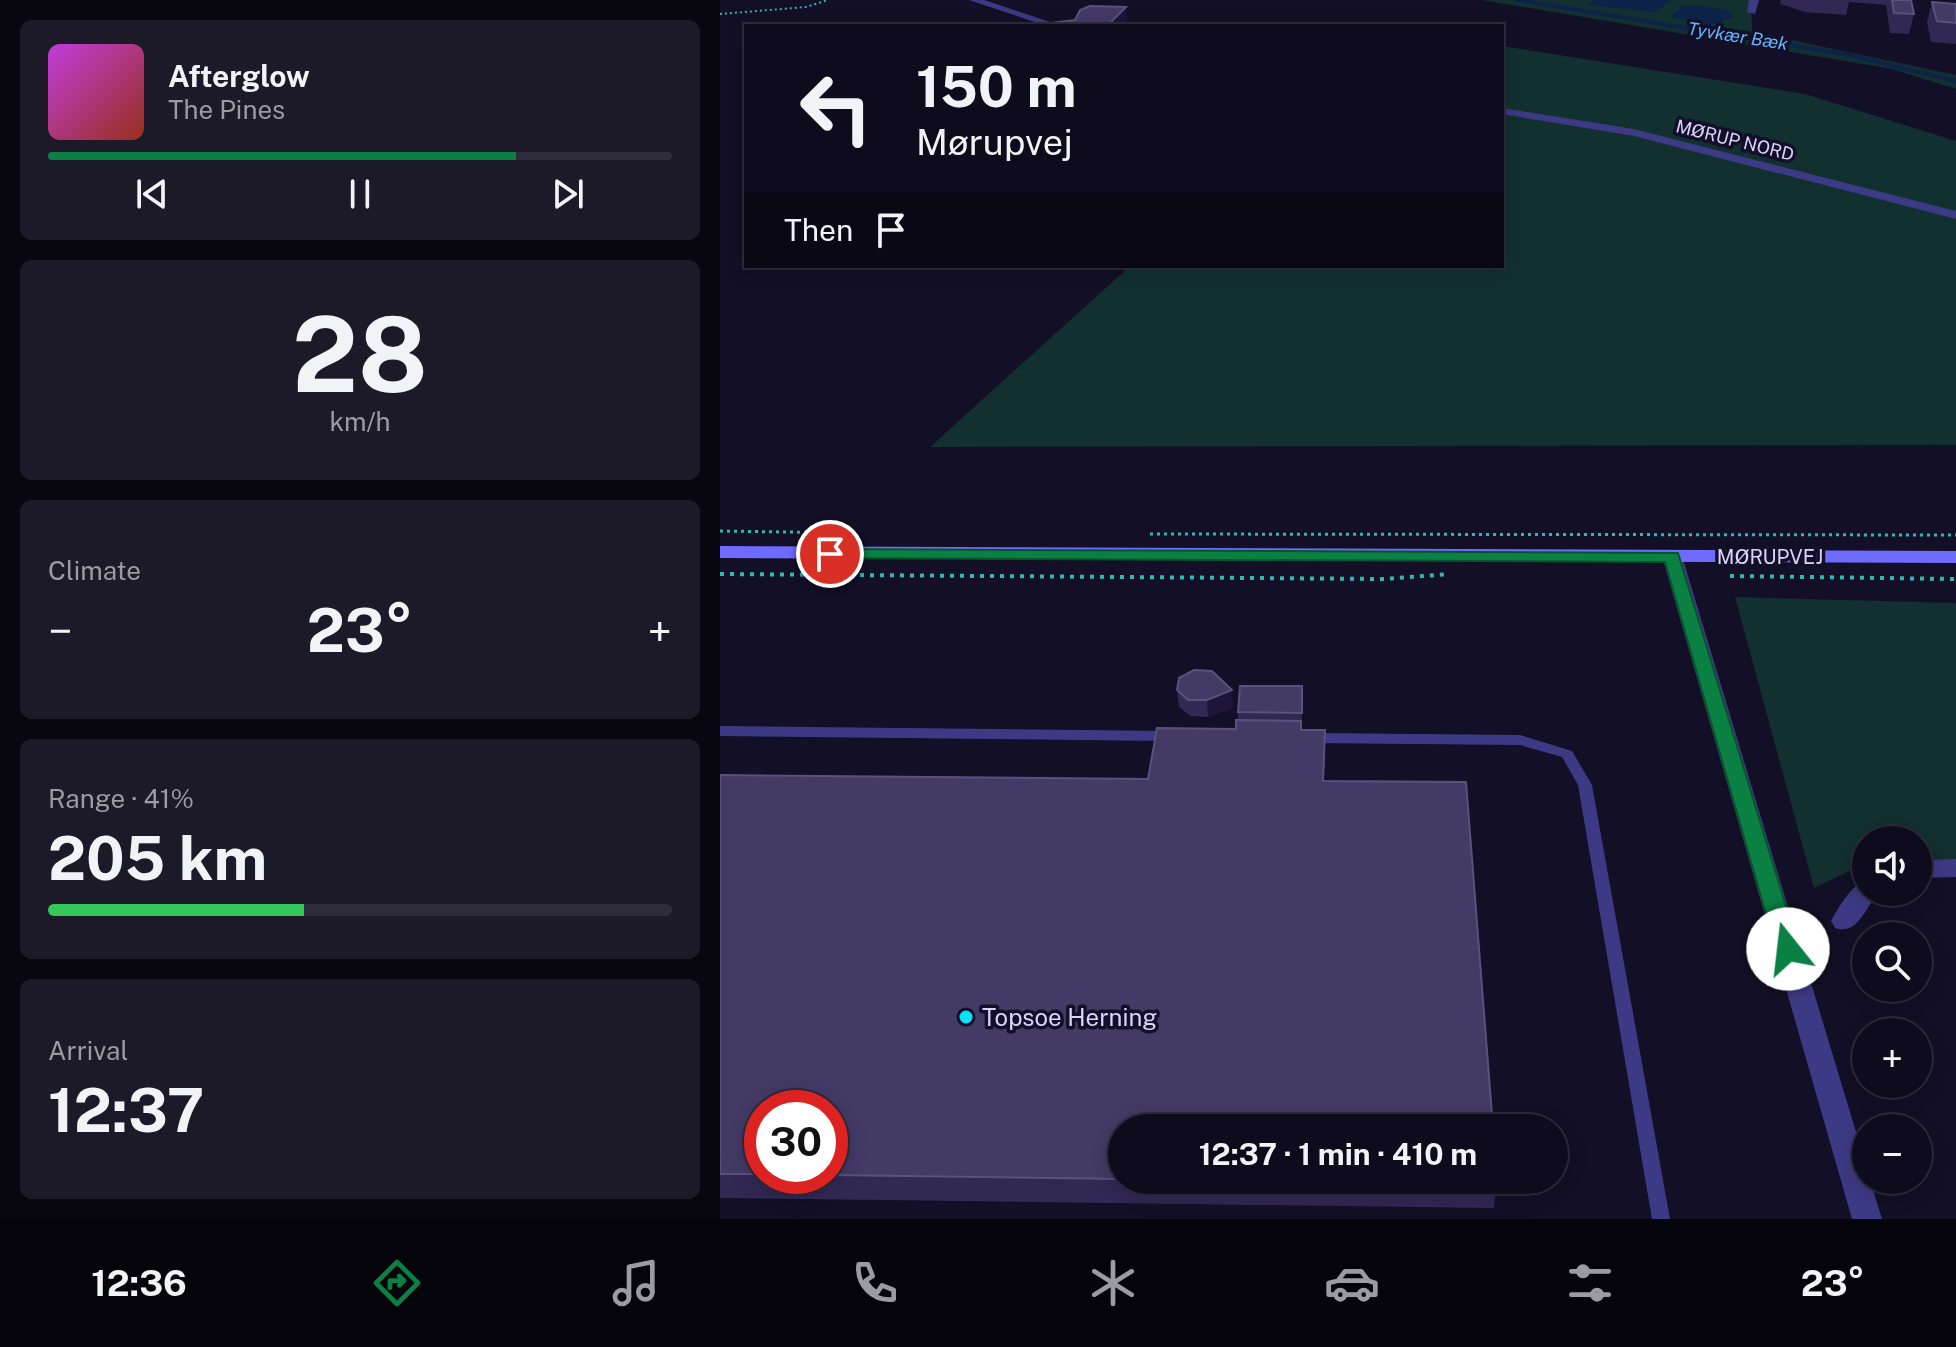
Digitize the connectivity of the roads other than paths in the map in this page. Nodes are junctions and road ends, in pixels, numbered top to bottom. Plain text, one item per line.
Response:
1 (974, 0) edge
2 (1754, 0) edge
3 (1752, 12) dead end
4 (1051, 24) edge
5 (1504, 111) edge
6 (1956, 215) edge
7 (720, 552) edge
8 (1672, 556) junction
9 (1956, 557) edge
10 (720, 731) edge
11 (1191, 736) edge
12 (1300, 738) edge
13 (1956, 868) edge
14 (1932, 869) edge
15 (1855, 906) edge
16 (1844, 921) dead end
17 (1661, 1219) edge
18 (1867, 1219) edge

1 - 4 street
2 - 3 street
5 - 6 street, MØRUP NORD
7 - 8 street, MØRUPVEJ
8 - 9 street, MØRUPVEJ
8 - 18 street
10 - 11 lane
12 - 17 lane
13 - 14 street
15 - 16 street

